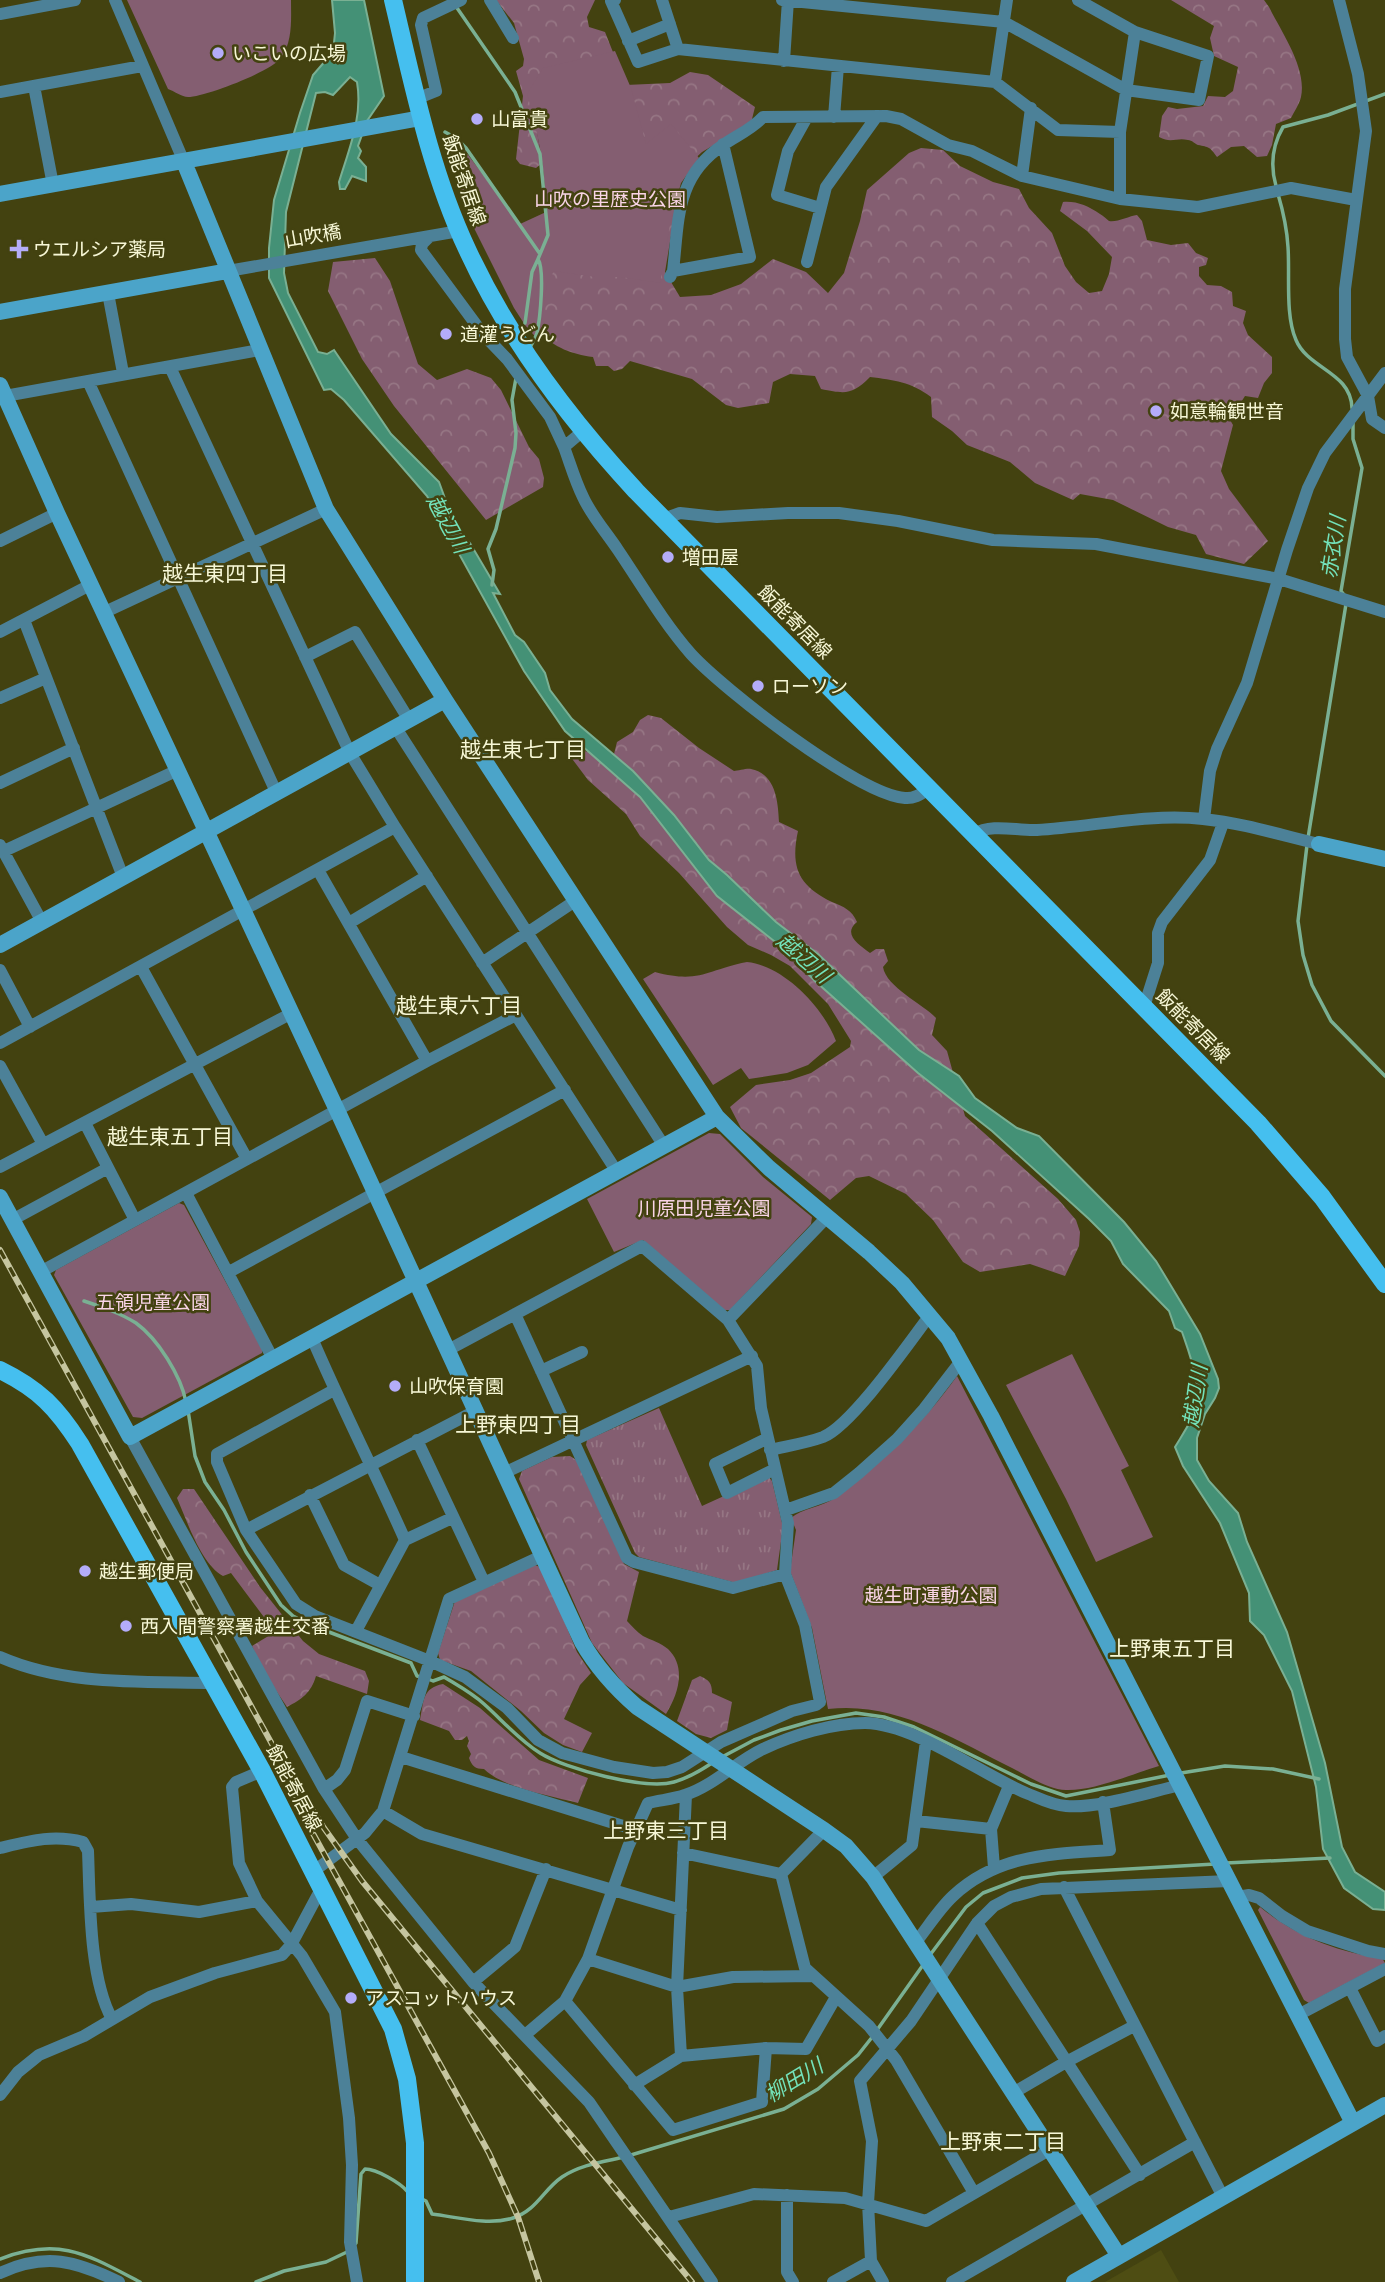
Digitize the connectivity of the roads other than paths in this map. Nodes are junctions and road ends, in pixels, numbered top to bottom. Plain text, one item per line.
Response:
1 (1, 0) edge
2 (75, 0) edge
3 (115, 0) edge
4 (393, 0) edge
5 (461, 0) edge
6 (490, 0) edge
7 (615, 0) edge
8 (662, 0) edge
9 (782, 0) edge
10 (788, 0) edge
11 (1007, 0) edge
12 (1078, 0) edge
13 (1339, 0) edge
14 (0, 15) edge
15 (1004, 22) junction
16 (670, 24) junction
17 (1135, 32) junction
18 (513, 38) dead end
19 (628, 41) junction
20 (678, 49) junction
21 (784, 61) junction
22 (142, 65) junction
23 (838, 66) junction
24 (995, 82) junction
25 (34, 86) junction
26 (1126, 90) junction
27 (0, 92) edge
28 (416, 99) junction
29 (1031, 108) junction
30 (877, 116) junction
31 (807, 117) junction
32 (834, 117) junction
33 (421, 118) junction
34 (1119, 132) junction
35 (723, 144) junction
36 (184, 162) junction
37 (1022, 176) junction
38 (53, 185) junction
39 (0, 194) edge
40 (1120, 199) junction
41 (1356, 200) junction
42 (820, 208) junction
43 (459, 232) junction
44 (430, 236) junction
45 (807, 262) dead end
46 (228, 271) junction
47 (108, 293) junction
48 (0, 312) edge
49 (260, 350) junction
50 (170, 367) junction
51 (123, 373) junction
52 (1385, 373) edge
53 (88, 381) junction
54 (2, 390) edge
55 (1368, 396) junction
56 (1385, 428) edge
57 (583, 431) junction
58 (564, 447) junction
59 (326, 509) junction
60 (57, 513) junction
61 (663, 519) junction
62 (0, 541) edge
63 (252, 543) junction
64 (179, 578) junction
65 (1279, 579) junction
66 (90, 585) junction
67 (105, 612) junction
68 (1385, 612) edge
69 (24, 620) junction
70 (0, 632) edge
71 (305, 657) junction
72 (46, 678) junction
73 (0, 698) edge
74 (444, 700) junction
75 (403, 724) junction
76 (75, 748) junction
77 (350, 752) junction
78 (178, 770) junction
79 (0, 783) edge
80 (929, 789) junction
81 (277, 794) junction
82 (98, 808) junction
83 (1204, 819) junction
84 (1223, 822) junction
85 (395, 827) junction
86 (205, 831) junction
87 (974, 834) junction
88 (1319, 844) joint
89 (2, 848) edge
90 (1385, 859) edge
91 (318, 870) junction
92 (426, 876) junction
93 (123, 877) junction
94 (575, 901) junction
95 (243, 911) junction
96 (42, 922) junction
97 (349, 923) junction
98 (527, 934) junction
99 (0, 945) edge
100 (482, 963) junction
101 (141, 967) junction
102 (0, 970) edge
103 (1144, 1007) junction
104 (292, 1013) junction
105 (516, 1015) junction
106 (30, 1027) junction
107 (0, 1043) edge
108 (427, 1061) junction
109 (194, 1063) junction
110 (0, 1066) edge
111 (565, 1090) junction
112 (337, 1110) junction
113 (717, 1116) junction
114 (85, 1123) junction
115 (43, 1144) junction
116 (664, 1146) junction
117 (247, 1159) junction
118 (0, 1167) edge
119 (108, 1168) junction
120 (617, 1172) junction
121 (374, 1192) junction
122 (186, 1193) junction
123 (0, 1197) edge
124 (828, 1216) junction
125 (12, 1220) junction
126 (135, 1220) junction
127 (42, 1271) junction
128 (229, 1272) junction
129 (416, 1281) junction
130 (1385, 1284) edge
131 (515, 1314) junction
132 (930, 1315) junction
133 (728, 1320) junction
134 (312, 1338) junction
135 (448, 1350) junction
136 (582, 1352) dead end
137 (752, 1356) junction
138 (274, 1359) junction
139 (961, 1361) junction
140 (0, 1370) edge
141 (541, 1371) junction
142 (334, 1390) junction
143 (477, 1410) junction
144 (130, 1437) junction
145 (417, 1440) junction
146 (574, 1440) junction
147 (769, 1444) junction
148 (372, 1464) junction
149 (775, 1469) junction
150 (506, 1472) junction
151 (310, 1495) junction
152 (786, 1510) junction
153 (452, 1518) junction
154 (246, 1530) junction
155 (405, 1540) junction
156 (544, 1555) junction
157 (785, 1574) junction
158 (484, 1582) junction
159 (380, 1585) junction
160 (356, 1631) junction
161 (0, 1657) edge
162 (429, 1666) junction
163 (213, 1683) junction
164 (414, 1716) junction
165 (926, 1741) junction
166 (401, 1757) junction
167 (719, 1760) junction
168 (262, 1771) junction
169 (1180, 1783) junction
170 (1009, 1786) junction
171 (324, 1788) junction
172 (686, 1795) junction
173 (1103, 1802) junction
174 (383, 1811) junction
175 (916, 1821) junction
176 (991, 1829) junction
177 (636, 1830) junction
178 (824, 1830) junction
179 (357, 1839) junction
180 (0, 1848) edge
181 (683, 1853) junction
182 (994, 1868) junction
183 (546, 1869) junction
184 (781, 1874) junction
185 (873, 1877) junction
186 (1227, 1878) junction
187 (318, 1879) junction
188 (1064, 1887) junction
189 (613, 1889) junction
190 (1237, 1897) junction
191 (257, 1901) junction
192 (90, 1907) junction
193 (681, 1910) junction
194 (977, 1923) junction
195 (291, 1945) junction
196 (919, 1947) junction
197 (1385, 1954) edge
198 (588, 1959) junction
199 (1385, 1969) edge
200 (812, 1976) junction
201 (936, 1976) junction
202 (473, 1982) junction
203 (677, 1987) junction
204 (1350, 1988) junction
205 (836, 1997) junction
206 (565, 2001) junction
207 (1298, 2015) junction
208 (112, 2020) junction
209 (1134, 2026) junction
210 (525, 2035) junction
211 (1385, 2036) edge
212 (766, 2048) junction
213 (887, 2049) junction
214 (681, 2056) junction
215 (1066, 2062) junction
216 (634, 2085) junction
217 (1013, 2093) junction
218 (0, 2095) edge
219 (1385, 2105) edge
220 (1353, 2123) junction
221 (1195, 2142) junction
222 (1049, 2150) junction
223 (1140, 2175) junction
224 (974, 2193) junction
225 (786, 2195) junction
226 (1223, 2197) junction
227 (868, 2203) junction
228 (1086, 2206) junction
229 (669, 2217) junction
230 (1119, 2256) junction
231 (871, 2261) junction
232 (0, 2273) edge
233 (119, 2282) edge
234 (357, 2282) edge
235 (415, 2282) edge
236 (712, 2282) edge
237 (793, 2282) edge
238 (833, 2282) edge
239 (883, 2282) edge
240 (952, 2282) edge
241 (1074, 2282) edge

1 - 14 street
2 - 14 street
3 - 22 street
4 - 28 main road, 飯能寄居線
5 - 28 street
6 - 18 street
7 - 19 street
8 - 16 street
9 - 10 street
10 - 15 street
10 - 21 street
11 - 15 street
12 - 17 street
13 - 41 street
15 - 24 street
15 - 26 street
16 - 19 street
16 - 20 street
17 - 26 street
17 - 26 street
19 - 20 street
20 - 21 street
21 - 23 street
22 - 25 street
22 - 36 street
23 - 24 street
23 - 32 street
24 - 29 street
25 - 27 street
25 - 38 street
26 - 34 street
28 - 33 main road, 飯能寄居線
29 - 34 street
29 - 37 street
30 - 32 street
30 - 37 street
30 - 42 street
31 - 32 street
31 - 35 street
31 - 42 street
33 - 36 street
33 - 43 main road, 飯能寄居線
34 - 40 street
35 - 35 street
36 - 38 street
36 - 46 street
37 - 40 street
38 - 39 street
40 - 41 street
41 - 55 street
42 - 45 street
43 - 44 street, 山吹橋
43 - 57 main road, 飯能寄居線
44 - 46 street, 山吹橋
44 - 58 street
46 - 47 street
46 - 49 street
47 - 48 street
47 - 51 street
49 - 50 street
49 - 59 street
50 - 51 street
50 - 63 street
51 - 53 street
52 - 55 street
53 - 54 street
53 - 64 street
54 - 60 street
55 - 56 street
55 - 65 street
57 - 58 street
57 - 61 main road, 飯能寄居線
58 - 80 street
59 - 63 street
59 - 74 street
60 - 62 street
60 - 66 street
61 - 65 street
61 - 80 main road, 飯能寄居線
63 - 64 street
63 - 71 street
64 - 67 street
64 - 81 street
65 - 68 street
65 - 83 street
66 - 67 street
66 - 69 street
67 - 78 street
69 - 70 street
69 - 72 street
71 - 75 street
71 - 77 street
72 - 73 street
72 - 76 street
74 - 75 street
74 - 94 street
75 - 77 street
75 - 98 street
76 - 79 street
76 - 82 street
77 - 81 street
77 - 85 street
78 - 82 street
78 - 86 street
80 - 87 main road, 飯能寄居線
81 - 86 street
82 - 89 street
82 - 93 street
83 - 84 street
83 - 87 street
84 - 88 street
84 - 103 street
85 - 91 street
85 - 92 street
86 - 93 street
86 - 95 street
87 - 103 main road, 飯能寄居線
88 - 90 street
89 - 96 street
91 - 95 street
91 - 97 street
92 - 97 street
92 - 100 street
93 - 96 street
94 - 98 street
94 - 113 street
95 - 101 street
95 - 104 street
96 - 99 street
97 - 108 street
98 - 100 street
98 - 116 street
100 - 105 street
101 - 106 street
101 - 109 street
102 - 106 street
103 - 130 main road, 飯能寄居線
104 - 109 street
104 - 112 street
105 - 108 street
105 - 111 street
106 - 107 street
108 - 112 street
109 - 114 street
109 - 117 street
110 - 115 street
111 - 120 street
111 - 121 street
112 - 117 street
112 - 121 street
113 - 116 street
113 - 124 street
114 - 115 street
114 - 119 street
115 - 118 street
116 - 120 street
117 - 122 street
119 - 125 street
119 - 126 street
120 - 129 street
121 - 128 street
121 - 129 street
122 - 126 street
122 - 128 street
123 - 125 street
124 - 132 street
124 - 133 street
125 - 127 street
126 - 127 street
127 - 144 street
128 - 138 street
129 - 134 street
129 - 135 street
131 - 133 street
131 - 135 street
131 - 141 street
132 - 139 street
132 - 147 street
133 - 137 street
134 - 138 street
134 - 142 street
135 - 143 street
136 - 141 street
137 - 146 street
137 - 147 street
138 - 144 street
139 - 152 street
139 - 169 street
140 - 163 main road, 飯能寄居線
141 - 146 street
142 - 148 street
142 - 154 street
143 - 145 street
143 - 150 street
144 - 171 street
145 - 148 street
145 - 153 street
146 - 150 street
146 - 157 street
147 - 149 street
147 - 149 street
148 - 151 street
148 - 155 street
149 - 152 street
150 - 156 street
151 - 154 street
151 - 159 street
152 - 157 street
153 - 155 street
153 - 158 street
154 - 160 street
155 - 159 street
156 - 158 street
156 - 167 street
157 - 167 street
158 - 162 street
159 - 160 street
160 - 162 street
161 - 163 street
162 - 164 street
162 - 167 street
163 - 168 main road, 飯能寄居線
164 - 166 street
164 - 171 street
165 - 167 street
165 - 170 street
165 - 175 street
166 - 174 street
166 - 177 street
167 - 172 street
167 - 178 street
168 - 187 main road, 飯能寄居線
168 - 191 street
169 - 173 street
169 - 186 street
170 - 173 street
170 - 176 street
171 - 179 street
172 - 177 street
172 - 181 street
173 - 182 street
174 - 179 street
174 - 183 street
175 - 176 street
175 - 185 street
176 - 182 street
177 - 189 street
178 - 184 street
178 - 185 street
179 - 187 street
179 - 202 street
180 - 192 street
181 - 184 street
181 - 193 street
182 - 196 street
183 - 189 street
183 - 202 street
184 - 200 street
185 - 196 street
186 - 188 street
186 - 190 street
187 - 195 street
187 - 235 main road, 飯能寄居線
188 - 194 street
188 - 209 street
189 - 193 street
189 - 198 street
190 - 197 street
190 - 207 street
191 - 192 street
191 - 195 street
192 - 208 street
193 - 203 street
194 - 201 street
194 - 215 street
195 - 208 street
195 - 234 street
196 - 201 street
198 - 203 street
198 - 206 street
199 - 204 street
200 - 203 street
200 - 205 street
201 - 213 street
201 - 217 street
202 - 210 street
203 - 214 street
204 - 207 street
204 - 211 street
205 - 212 street
205 - 213 street
206 - 210 street
206 - 216 street
207 - 220 street
208 - 218 street
209 - 215 street
209 - 221 street
210 - 229 street
212 - 214 street
212 - 216 street
213 - 224 street
213 - 227 street
214 - 216 street
215 - 217 street
215 - 223 street
217 - 222 street
219 - 220 street
220 - 226 street
221 - 223 street
221 - 226 street
222 - 224 street
222 - 228 street
223 - 228 street
224 - 227 street
225 - 227 street
225 - 229 street
225 - 237 street
226 - 230 street
227 - 231 street
228 - 230 street
228 - 240 street
229 - 236 street
230 - 241 street
231 - 238 street
231 - 239 street
232 - 233 street

